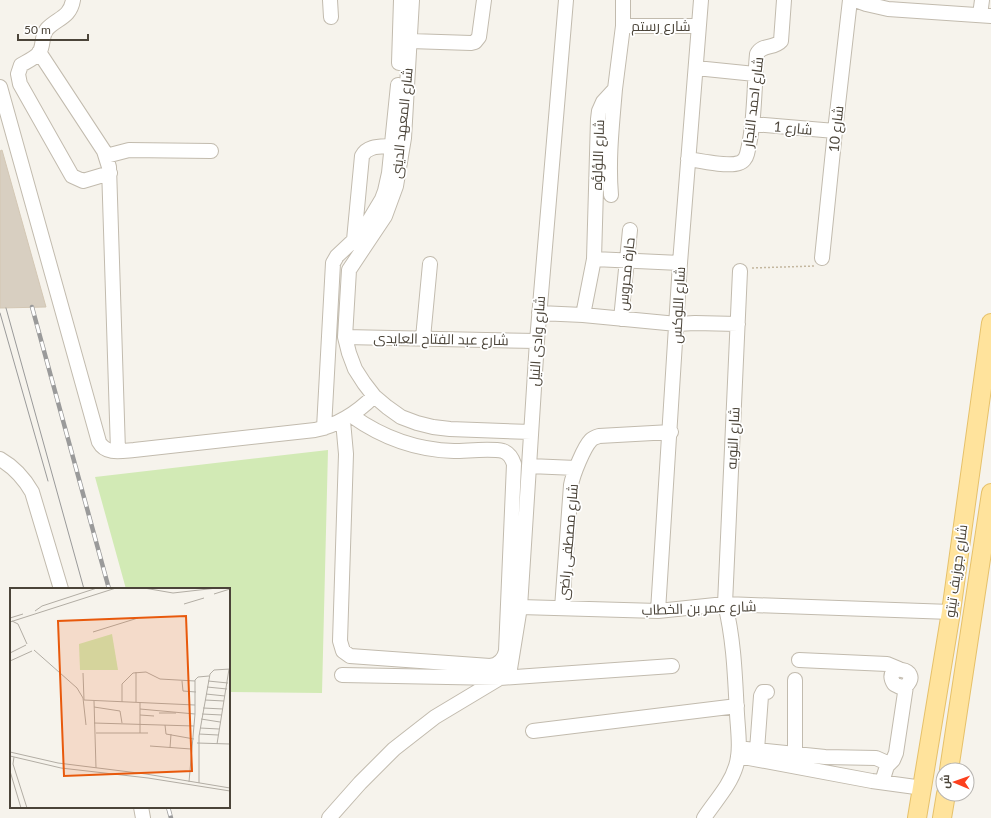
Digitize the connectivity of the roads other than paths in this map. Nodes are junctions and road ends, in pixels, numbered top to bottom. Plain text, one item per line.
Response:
1 (73, 0) edge
2 (330, 0) edge
3 (401, 0) edge
4 (412, 0) edge
5 (484, 0) edge
6 (566, 0) edge
7 (623, 0) edge
8 (701, 0) edge
9 (784, 0) edge
10 (850, 0) edge
11 (855, 0) edge
12 (982, 0) edge
13 (986, 15) edge
14 (331, 17) dead end
15 (622, 26) junction
16 (699, 26) junction
17 (410, 41) junction
18 (39, 52) junction
19 (696, 68) junction
20 (755, 74) junction
21 (0, 87) edge
22 (615, 89) junction
23 (752, 124) junction
24 (835, 131) junction
25 (392, 146) junction
26 (211, 151) dead end
27 (106, 156) junction
28 (688, 159) junction
29 (110, 173) junction
30 (611, 195) dead end
31 (630, 230) dead end
32 (354, 240) junction
33 (822, 258) road end
34 (594, 259) junction
35 (627, 260) junction
36 (680, 263) junction
37 (430, 264) dead end
38 (740, 271) road end
39 (539, 313) junction
40 (583, 315) junction
41 (622, 319) junction
42 (991, 323) edge
43 (677, 324) junction
44 (738, 324) junction
45 (345, 337) junction
46 (423, 338) junction
47 (537, 341) junction
48 (374, 396) junction
49 (347, 418) junction
50 (324, 428) junction
51 (531, 432) junction
52 (670, 432) junction
53 (118, 451) junction
54 (0, 459) edge
55 (529, 466) junction
56 (576, 468) junction
57 (991, 493) edge
58 (61, 588) edge
59 (725, 604) junction
60 (520, 607) junction
61 (562, 608) junction
62 (658, 611) junction
63 (951, 612) junction
64 (799, 660) dead end
65 (672, 666) dead end
66 (342, 675) dead end
67 (500, 678) junction
68 (795, 680) dead end
69 (767, 692) dead end
70 (737, 706) junction
71 (533, 731) dead end
72 (757, 750) junction
73 (738, 752) junction
74 (795, 754) junction
75 (950, 762) edge
76 (884, 763) junction
77 (882, 782) junction
78 (923, 788) junction
79 (945, 802) edge
80 (141, 808) edge
81 (143, 818) edge
82 (329, 818) edge
83 (704, 818) edge
84 (917, 818) edge
85 (942, 818) edge

1 - 18 street
2 - 14 street
3 - 25 street
4 - 17 street, شارع المعهد الدينى
5 - 17 street
6 - 39 street, شارع وادى النيل
7 - 15 street
8 - 16 street, شارع اللوكس
9 - 20 street, شارع احمد النجار
10 - 24 street, شارع 10
11 - 13 street
12 - 13 street
15 - 16 street, شارع رستم
15 - 22 street
16 - 19 street, شارع اللوكس
17 - 45 street, شارع المعهد الدينى
18 - 27 street
18 - 29 street
19 - 20 street
19 - 28 street, شارع اللوكس
20 - 23 street, شارع احمد النجار
21 - 53 street
22 - 30 street
22 - 34 street, شارع اللؤلؤه
23 - 24 street, شارع 1
23 - 28 street, شارع احمد النجار
24 - 33 street, شارع 10
25 - 32 street
25 - 32 street
26 - 27 street
27 - 29 street
28 - 36 street, شارع اللوكس
29 - 53 street
31 - 35 street, حارة محروس
32 - 50 street
34 - 35 street
34 - 40 street, شارع اللؤلؤه
35 - 36 street
35 - 41 street, حارة محروس
36 - 43 street, شارع اللوكس
37 - 46 street
38 - 44 street, شارع النوبه
39 - 40 street
39 - 47 street, شارع وادى النيل
40 - 41 street
41 - 43 street
42 - 63 main road, شارع جوزيف تيتو
43 - 44 street
43 - 52 street, شارع اللوكس
44 - 59 street, شارع النوبه
45 - 46 street, شارع عبد الفتاح العايدى
45 - 48 street, شارع المعهد الدينى
46 - 47 street, شارع عبد الفتاح العايدى
47 - 51 street, شارع وادى النيل
48 - 49 street
48 - 51 street, شارع المعهد الدينى
49 - 49 street
49 - 50 street
50 - 53 street
51 - 55 street, شارع وادى النيل
52 - 56 street, شارع مصطفى راضى
52 - 62 street, شارع اللوكس
54 - 58 street
55 - 56 street
55 - 60 street, شارع وادى النيل
56 - 61 street, شارع مصطفى راضى
57 - 75 main road, شارع جوزيف تيتو
59 - 62 street, شارع عمر بن الخطاب
59 - 63 street, شارع عمر بن الخطاب
59 - 70 street, شارع النوبه
60 - 61 street, شارع عمر بن الخطاب
60 - 67 street, شارع وادى النيل
61 - 62 street, شارع عمر بن الخطاب
63 - 78 main road, شارع جوزيف تيتو
64 - 76 street
65 - 67 street
66 - 67 street
67 - 82 street
68 - 74 street
69 - 72 street
70 - 71 street
70 - 73 street, شارع النوبه
72 - 73 street
72 - 74 street
73 - 77 street
73 - 83 street, شارع النوبه
74 - 76 street
76 - 77 street
77 - 78 street
78 - 84 main road, شارع جوزيف تيتو
79 - 85 main road
80 - 81 street

